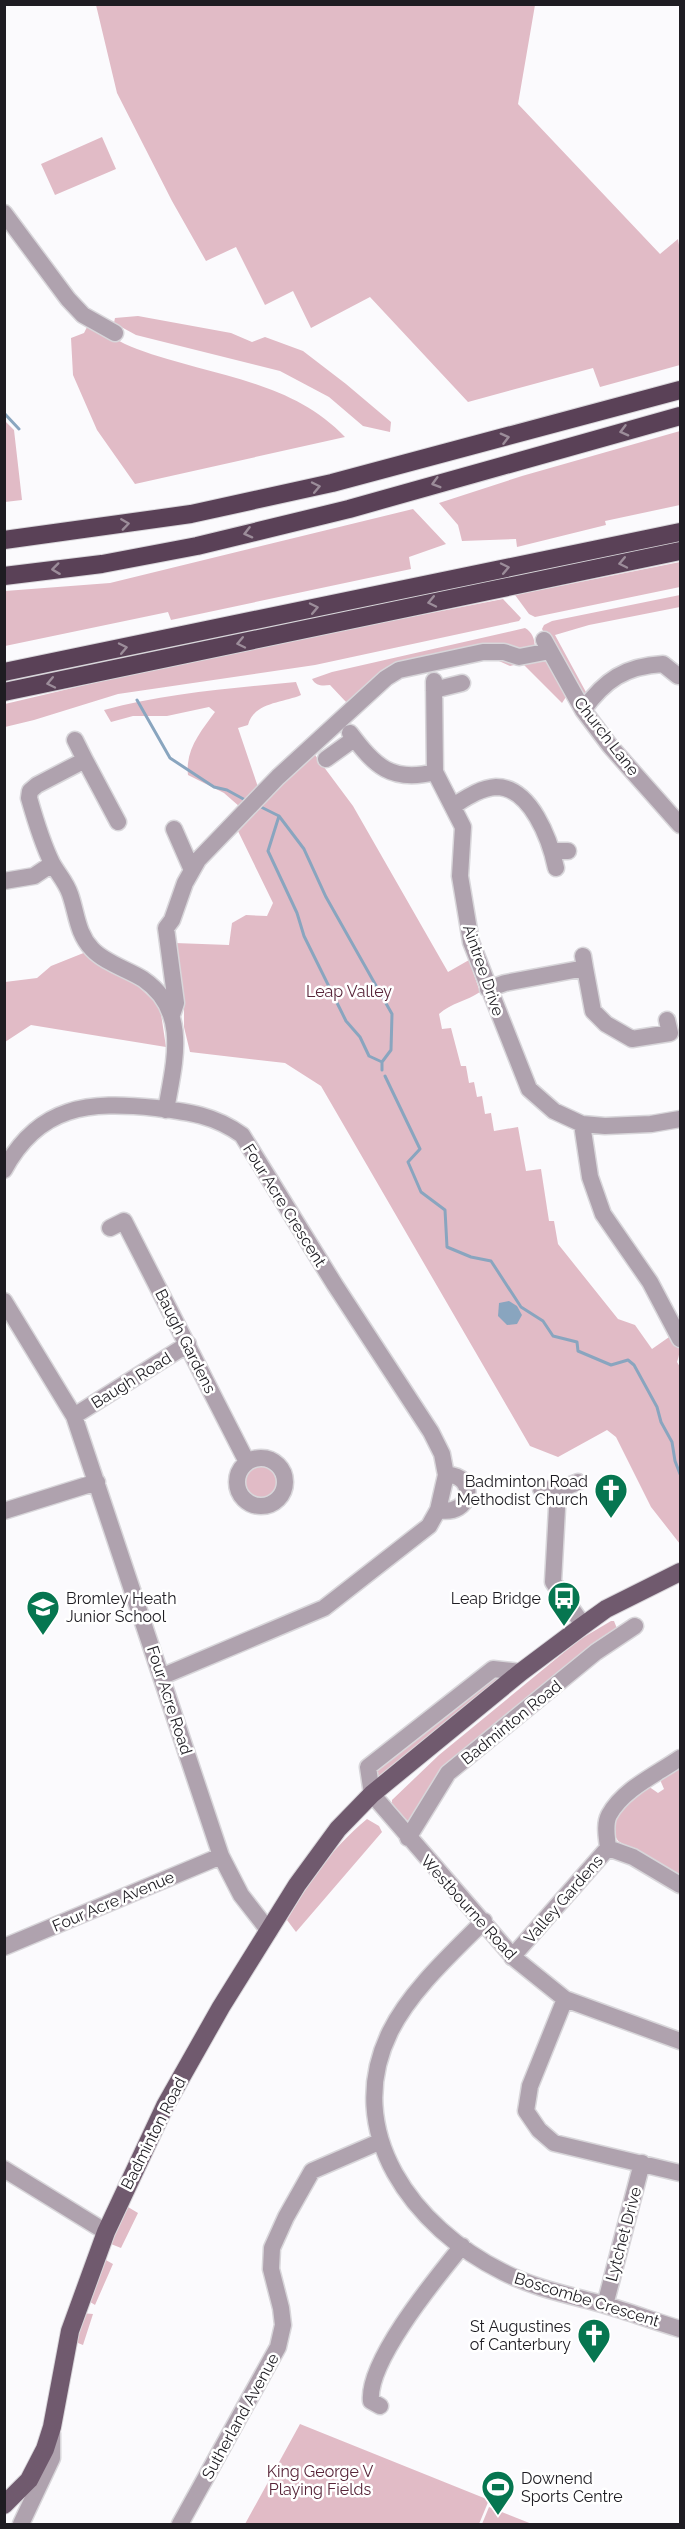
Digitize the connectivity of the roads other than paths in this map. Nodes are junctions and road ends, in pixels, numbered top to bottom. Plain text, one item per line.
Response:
1 (4, 213) edge
2 (115, 333) dead end
3 (681, 390) edge
4 (681, 416) edge
5 (681, 532) edge
6 (4, 540) edge
7 (681, 551) edge
8 (4, 576) edge
9 (4, 672) edge
10 (678, 676) dead end
11 (462, 683) dead end
12 (4, 692) edge
13 (583, 710) junction
14 (75, 740) dead end
15 (326, 759) dead end
16 (85, 760) junction
17 (435, 772) junction
18 (453, 806) junction
19 (117, 822) dead end
20 (681, 825) edge
21 (174, 829) dead end
22 (52, 864) junction
23 (556, 868) dead end
24 (192, 870) junction
25 (4, 881) edge
26 (488, 989) junction
27 (172, 1015) junction
28 (667, 1020) dead end
29 (166, 1110) junction
30 (681, 1119) edge
31 (582, 1124) junction
32 (4, 1170) edge
33 (123, 1221) dead end
34 (4, 1301) edge
35 (681, 1339) edge
36 (188, 1344) junction
37 (74, 1416) junction
38 (247, 1462) dead end
39 (446, 1475) junction
40 (97, 1482) junction
41 (578, 1482) dead end
42 (438, 1510) junction
43 (4, 1511) edge
44 (681, 1572) edge
45 (583, 1625) junction
46 (635, 1626) dead end
47 (521, 1672) junction
48 (163, 1676) junction
49 (681, 1758) edge
50 (372, 1794) junction
51 (408, 1838) junction
52 (608, 1848) junction
53 (221, 1856) junction
54 (681, 1885) edge
55 (483, 1921) junction
56 (269, 1931) junction
57 (4, 1947) edge
58 (512, 1957) junction
59 (565, 1999) junction
60 (681, 2041) edge
61 (379, 2142) junction
62 (642, 2163) junction
63 (4, 2169) edge
64 (681, 2173) edge
65 (106, 2232) junction
66 (462, 2246) junction
67 (605, 2305) junction
68 (681, 2329) edge
69 (380, 2406) dead end
70 (52, 2427) junction
71 (4, 2505) edge
72 (21, 2524) edge
73 (180, 2524) edge

1 - 2 street
6 -> 3 highway
4 -> 8 highway
9 -> 5 highway
7 -> 12 highway
10 - 13 street
11 - 17 street, Aintree Drive
13 - 20 street, Church Lane
13 - 24 street, Church Lane
14 - 16 street
15 - 17 street
16 - 19 street
16 - 22 street
17 - 18 street, Aintree Drive
18 - 23 street
18 - 26 street, Aintree Drive
21 - 24 street
22 - 25 street
22 - 27 street
24 - 27 street
26 - 28 street
26 - 31 street, Aintree Drive
27 - 29 street
29 - 32 street, Four Acre Crescent
29 - 39 street, Four Acre Crescent
30 - 31 street, Aintree Drive
31 - 35 street
33 - 36 street, Baugh Gardens
34 - 37 street, Four Acre Road
36 - 37 street, Baugh Road
36 - 38 street, Baugh Gardens
37 - 40 street, Four Acre Road
39 - 42 street, Four Acre Crescent
39 - 42 street
40 - 43 street
40 - 48 street, Four Acre Road
41 - 45 street
42 - 48 street, Four Acre Crescent
44 - 45 main road, Badminton Road
45 - 47 main road, Badminton Road
46 - 51 street, Badminton Road
47 - 50 main road, Badminton Road
47 - 50 street, Badminton Road
48 - 53 street, Four Acre Road
49 - 52 street
50 - 51 street, Westbourne Road
50 - 56 main road, Badminton Road
51 - 55 street, Westbourne Road
52 - 54 street, Valley Gardens
52 - 58 street, Valley Gardens
53 - 56 street, Four Acre Road
53 - 57 street, Four Acre Avenue
55 - 58 street, Westbourne Road
55 - 61 street, Boscombe Crescent
56 - 65 main road, Badminton Road
58 - 59 street, Westbourne Road
59 - 60 street, Westbourne Road
59 - 62 street
61 - 66 street, Boscombe Crescent
61 - 73 street, Sutherland Avenue
62 - 64 street
62 - 67 street, Lytchet Drive
63 - 65 street
65 - 70 main road, Badminton Road
66 - 67 street, Boscombe Crescent
66 - 69 street
67 - 68 street, Boscombe Crescent
70 - 71 main road, Badminton Road
70 - 72 street

